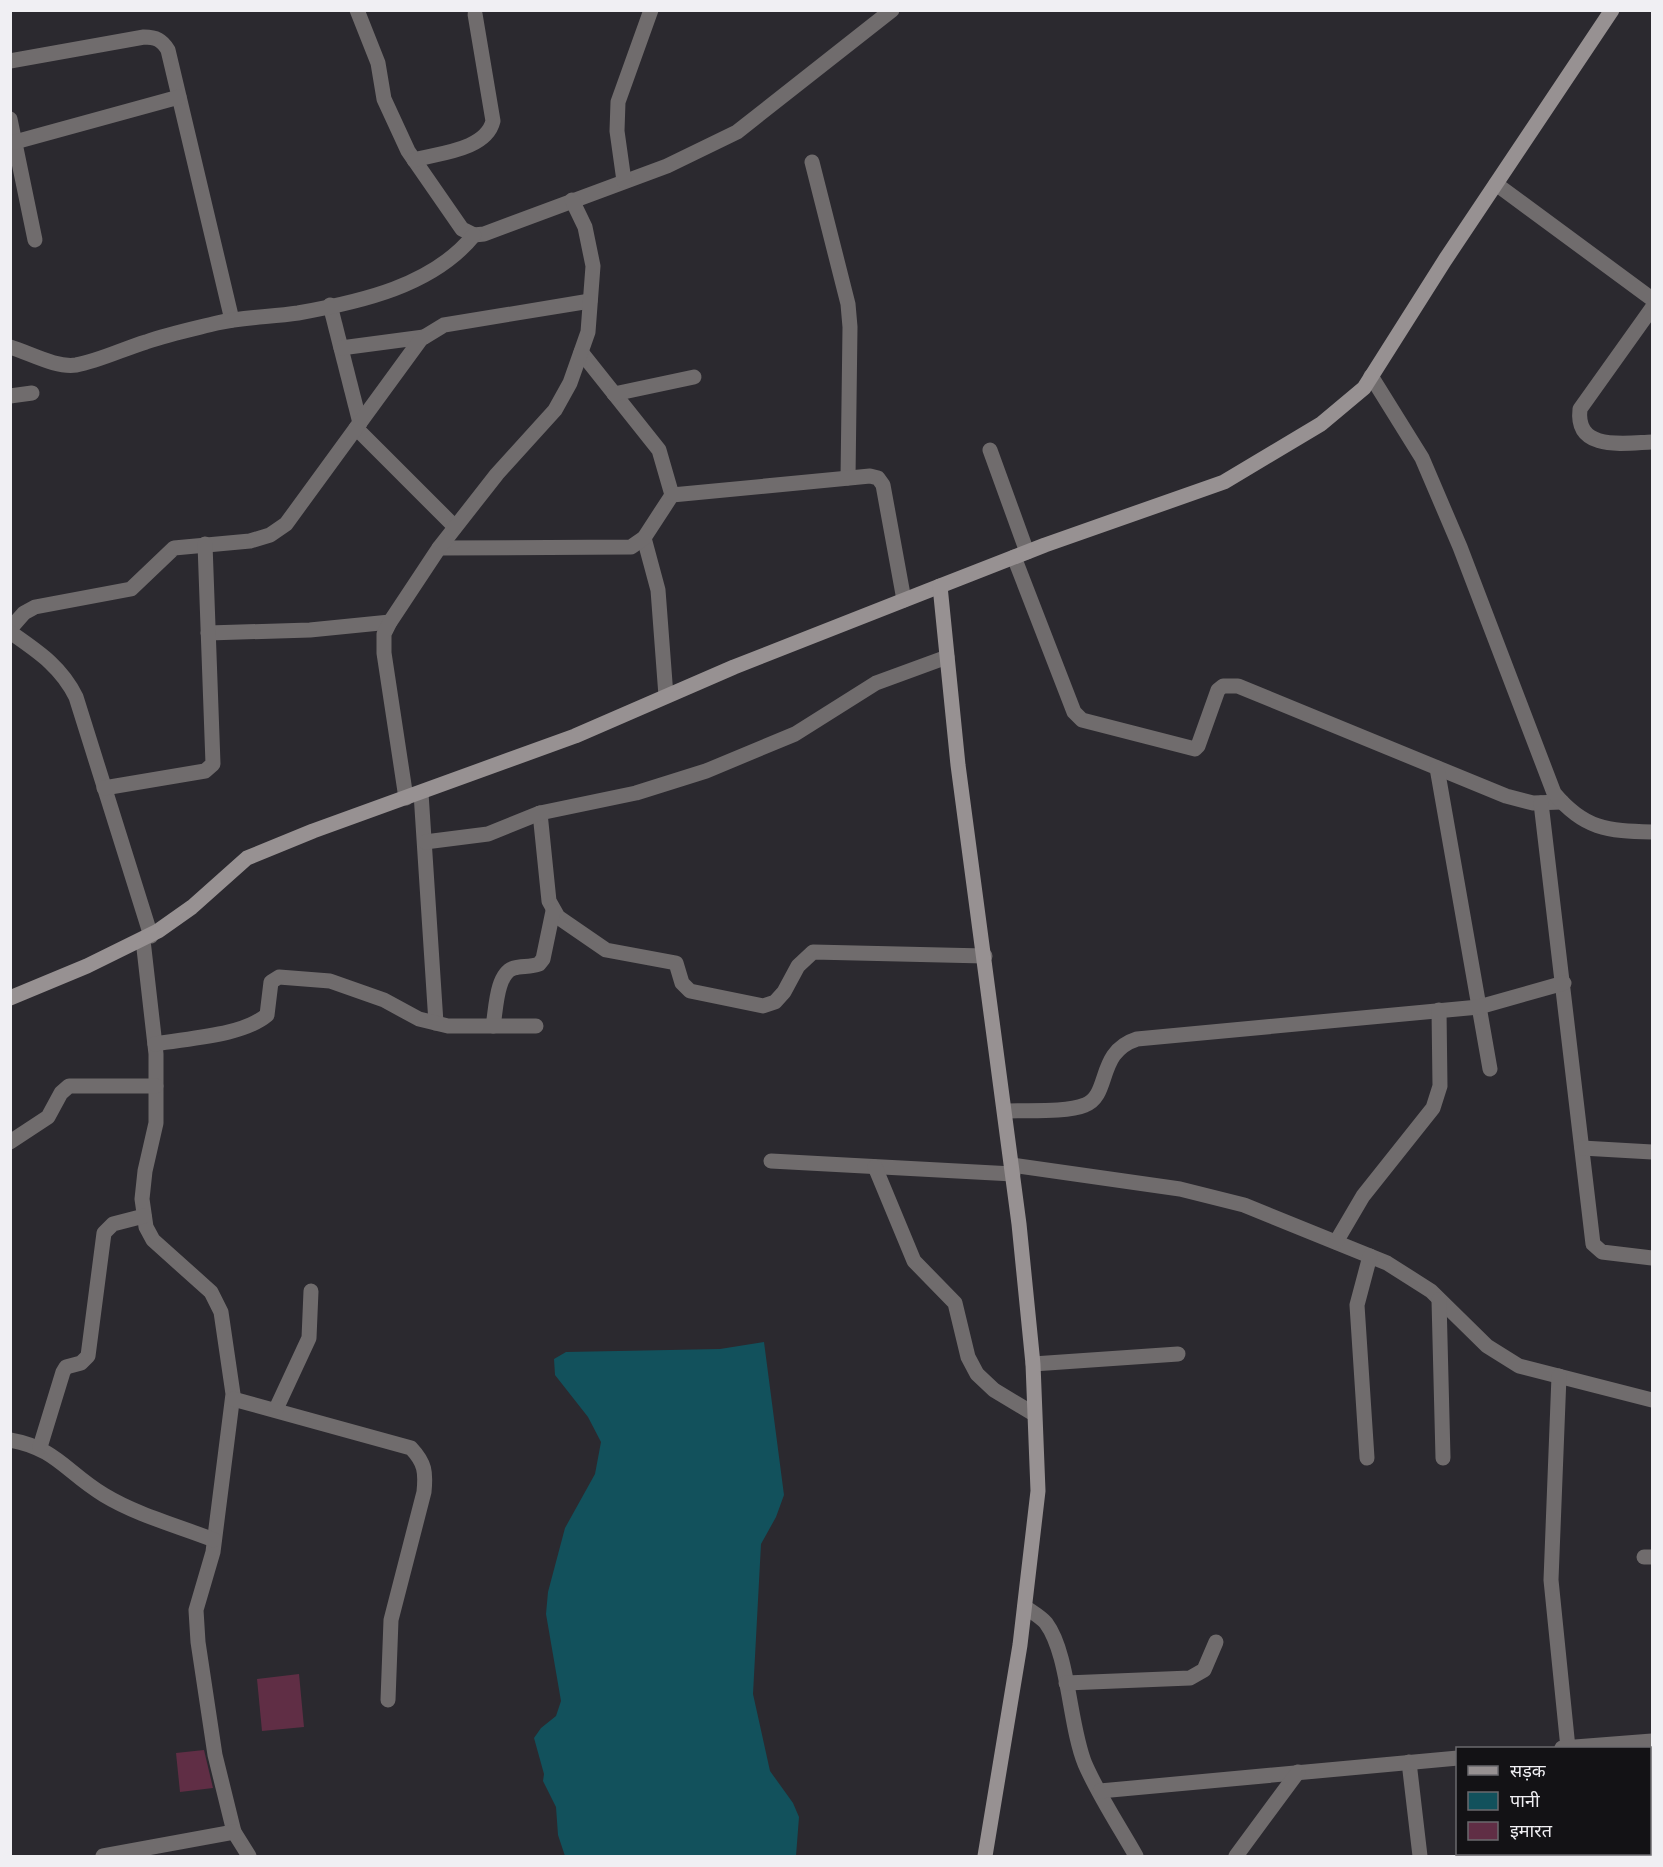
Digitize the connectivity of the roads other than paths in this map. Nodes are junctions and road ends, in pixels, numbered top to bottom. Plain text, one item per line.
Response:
1 (357, 10) edge
2 (651, 10) edge
3 (892, 10) edge
4 (1612, 10) edge
5 (475, 14) dead end
6 (10, 61) edge
7 (179, 97) junction
8 (10, 119) edge
9 (15, 142) junction
10 (414, 160) junction
11 (812, 162) dead end
12 (624, 181) junction
13 (1496, 184) junction
14 (572, 200) junction
15 (474, 235) junction
16 (35, 240) dead end
17 (1653, 298) edge
18 (590, 301) junction
19 (330, 305) junction
20 (1653, 308) edge
21 (232, 320) junction
22 (424, 337) junction
23 (10, 346) edge
24 (341, 348) junction
25 (581, 352) junction
26 (693, 376) dead end
27 (1371, 376) junction
28 (32, 393) dead end
29 (614, 394) junction
30 (10, 396) edge
31 (358, 425) junction
32 (1653, 441) edge
33 (990, 450) dead end
34 (848, 478) junction
35 (672, 495) junction
36 (455, 527) junction
37 (644, 538) junction
38 (205, 544) junction
39 (439, 548) junction
40 (1020, 555) junction
41 (940, 586) junction
42 (904, 600) junction
43 (390, 622) junction
44 (10, 630) edge
45 (208, 633) junction
46 (947, 657) junction
47 (666, 696) junction
48 (1437, 768) junction
49 (104, 788) junction
50 (421, 793) junction
51 (406, 798) junction
52 (1562, 802) junction
53 (1541, 803) junction
54 (540, 813) junction
55 (1653, 832) edge
56 (425, 842) junction
57 (553, 911) junction
58 (147, 938) junction
59 (985, 956) junction
60 (1564, 983) junction
61 (10, 998) edge
62 (1479, 1006) junction
63 (1439, 1010) junction
64 (436, 1023) junction
65 (493, 1026) junction
66 (536, 1026) dead end
67 (155, 1044) junction
68 (1490, 1069) dead end
69 (156, 1086) junction
70 (1005, 1111) junction
71 (10, 1142) edge
72 (1582, 1148) junction
73 (1653, 1152) edge
74 (771, 1161) dead end
75 (875, 1167) junction
76 (1013, 1169) junction
77 (144, 1216) junction
78 (1336, 1242) junction
79 (1371, 1256) junction
80 (1653, 1258) edge
81 (311, 1291) dead end
82 (1439, 1300) junction
83 (1178, 1354) dead end
84 (1033, 1364) junction
85 (1559, 1376) junction
86 (233, 1399) junction
87 (1653, 1400) edge
88 (276, 1409) junction
89 (1034, 1414) junction
90 (10, 1440) edge
91 (40, 1447) junction
92 (1367, 1458) dead end
93 (1443, 1458) dead end
94 (214, 1540) junction
95 (1025, 1606) junction
96 (1216, 1642) dead end
97 (1066, 1683) junction
98 (388, 1700) dead end
99 (1653, 1741) edge
100 (1568, 1747) edge
101 (1580, 1747) edge
102 (1456, 1758) edge
103 (1408, 1762) junction
104 (1298, 1773) junction
105 (1100, 1791) junction
106 (234, 1832) junction
107 (103, 1857) edge
108 (249, 1857) edge
109 (985, 1857) edge
110 (1136, 1857) edge
111 (1236, 1857) edge
112 (1420, 1857) edge

1 - 10 street
2 - 12 street
3 - 12 street
4 - 13 main road
5 - 10 street
6 - 7 street
7 - 9 street
7 - 21 street
8 - 9 street
9 - 16 street
10 - 15 street
11 - 34 street
12 - 14 street
13 - 17 street
13 - 27 main road
14 - 15 street
14 - 18 street
15 - 19 street
18 - 22 street
18 - 25 street
19 - 21 street
19 - 24 street
20 - 32 street
21 - 23 street
22 - 24 street
22 - 31 street
24 - 31 street
25 - 29 street
25 - 36 street
26 - 29 street
27 - 40 main road
27 - 52 street
28 - 30 street
29 - 35 street
31 - 36 street
31 - 38 street
33 - 40 street
34 - 35 street
34 - 42 street
35 - 37 street
36 - 39 street
37 - 39 street
37 - 47 street
38 - 44 street
38 - 45 street
39 - 43 street
40 - 41 main road
40 - 48 street
41 - 42 main road
41 - 46 main road
42 - 47 main road
43 - 45 street
43 - 51 street
44 - 49 street
45 - 49 street
46 - 54 street
46 - 59 main road
47 - 50 main road
48 - 53 street
48 - 62 street
49 - 58 street
50 - 51 main road
50 - 56 street
51 - 58 main road
52 - 53 street
52 - 55 street
53 - 60 street
54 - 56 street
54 - 57 street
56 - 64 street
57 - 59 street
57 - 65 street
58 - 61 main road
58 - 67 street
59 - 70 main road
60 - 62 street
60 - 72 street
62 - 63 street
62 - 68 street
63 - 70 street
63 - 78 street
64 - 65 street
64 - 67 street
65 - 66 street
67 - 69 street
69 - 71 street
69 - 77 street
70 - 76 main road
72 - 73 street
72 - 80 street
74 - 75 street
75 - 76 street
75 - 89 street
76 - 78 street
76 - 84 main road
77 - 86 street
77 - 91 street
78 - 79 street
79 - 82 street
79 - 92 street
81 - 88 street
82 - 85 street
82 - 93 street
83 - 84 street
84 - 89 main road
85 - 87 street
85 - 100 street
86 - 88 street
86 - 94 street
88 - 98 street
89 - 95 main road
90 - 91 street
91 - 94 street
94 - 106 street
95 - 97 street
95 - 109 main road
96 - 97 street
97 - 105 street
99 - 101 street
102 - 103 street
103 - 104 street
103 - 112 street
104 - 105 street
104 - 111 street
105 - 110 street
106 - 107 street
106 - 108 street

